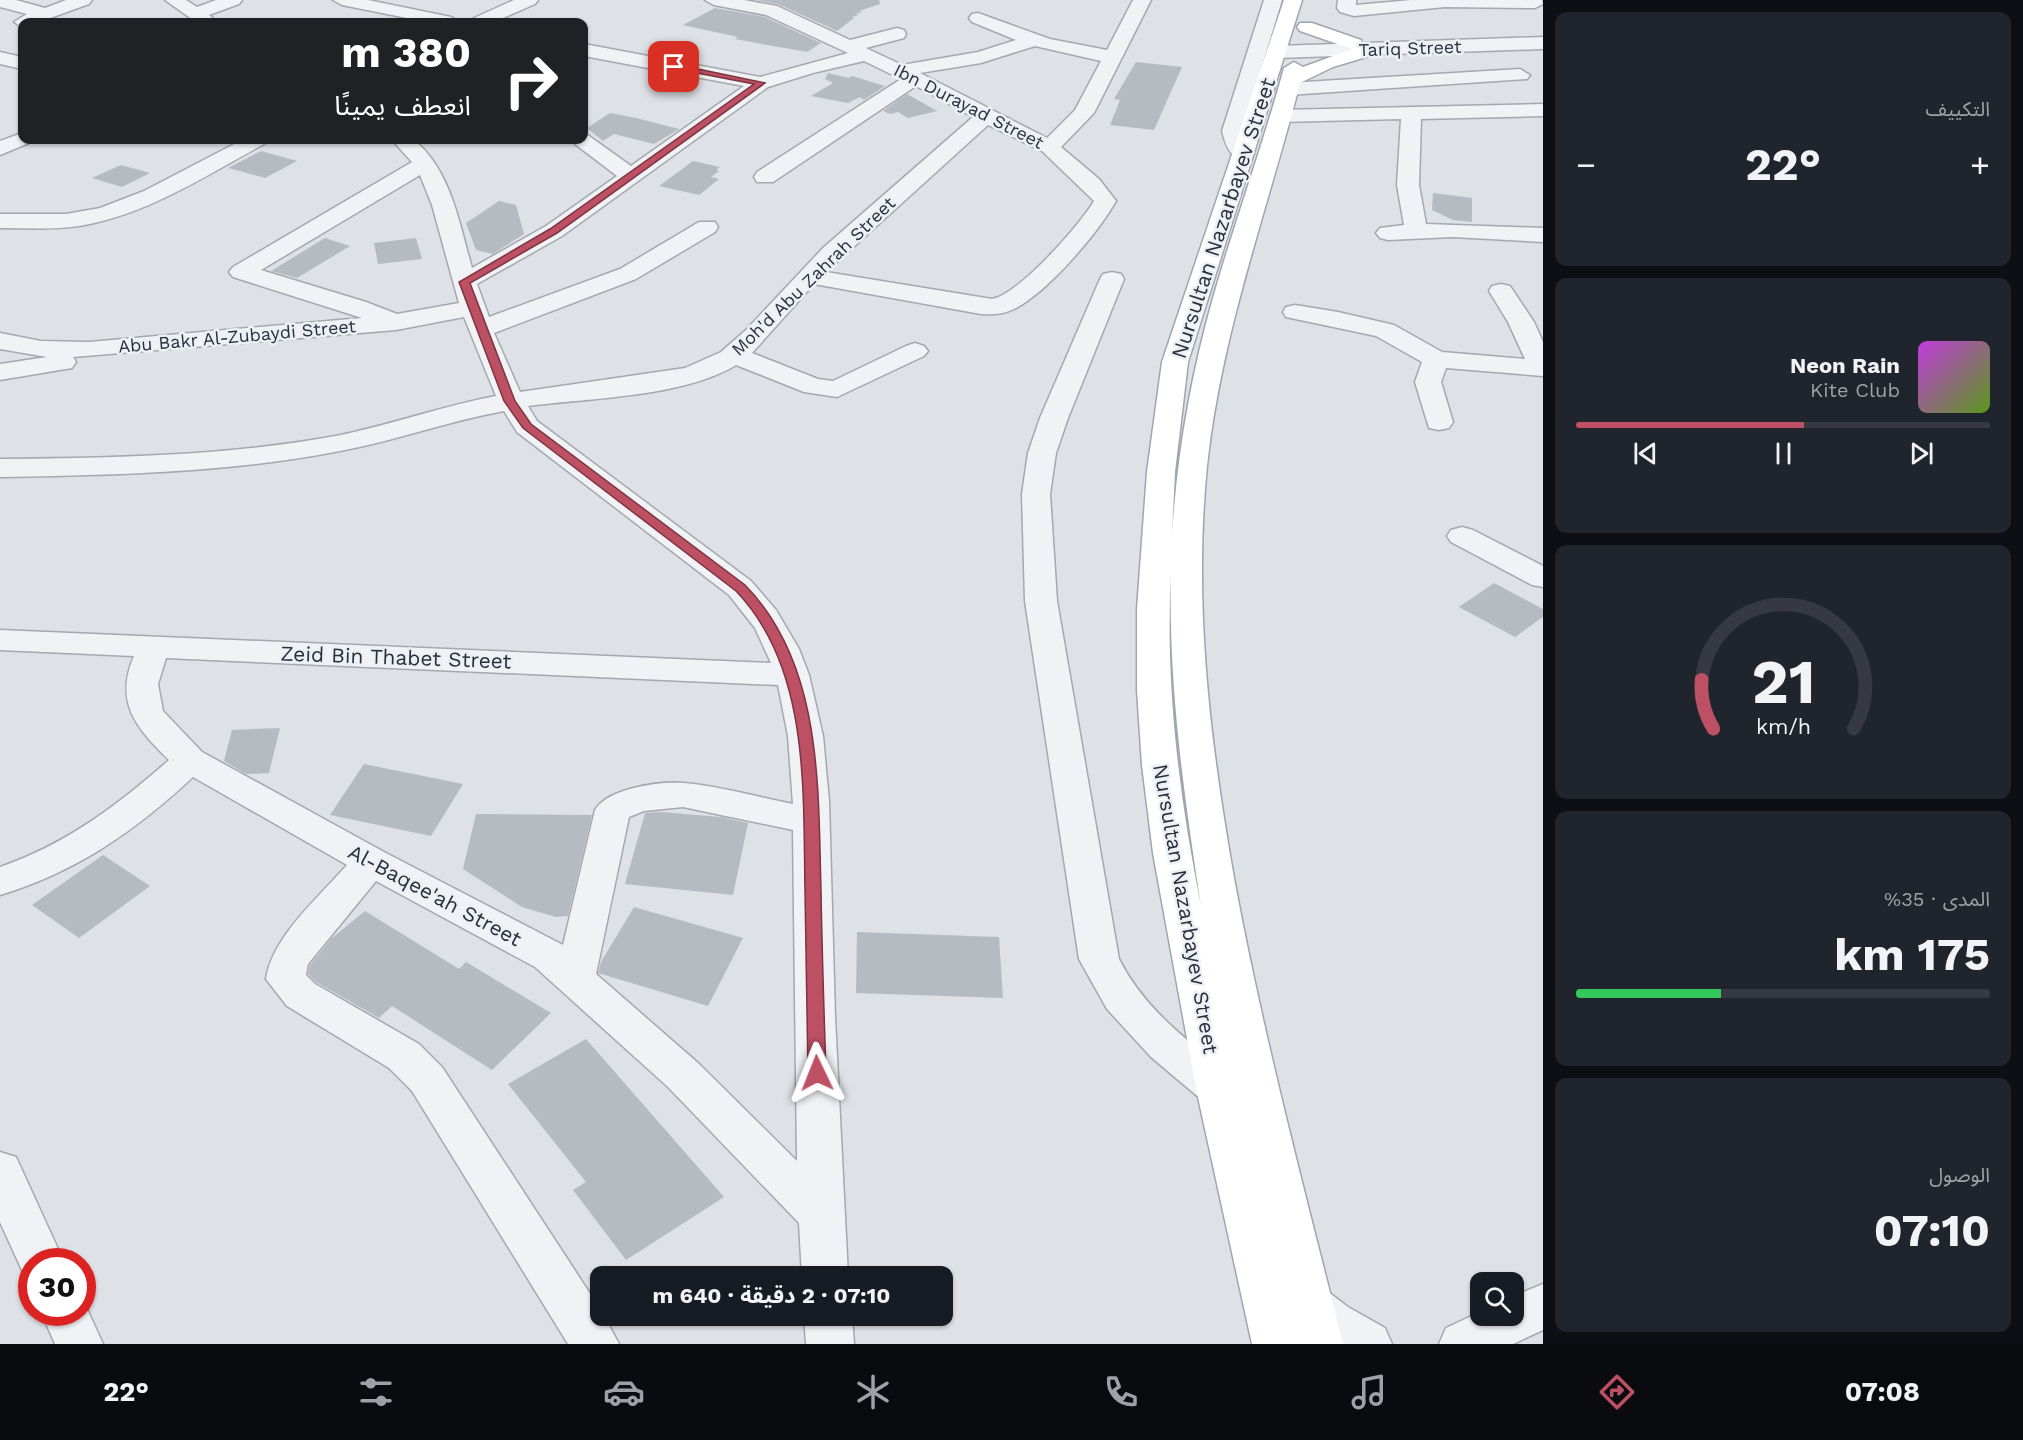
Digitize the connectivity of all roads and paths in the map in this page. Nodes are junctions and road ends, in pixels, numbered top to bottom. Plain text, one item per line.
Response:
1 (83, 0) edge
2 (158, 0) edge
3 (174, 0) edge
4 (234, 0) edge
5 (342, 0) edge
6 (529, 0) edge
7 (714, 0) edge
8 (800, 0) edge
9 (1142, 0) edge
10 (1293, 0) edge
11 (1347, 0) edge
12 (0, 1) edge
13 (1444, 1) edge
14 (1536, 5) edge
15 (1266, 6) edge
16 (1312, 9) dead end
17 (771, 10) junction
18 (46, 14) junction
19 (35, 18) edge
20 (195, 18) edge
21 (196, 18) edge
22 (199, 18) edge
23 (431, 18) edge
24 (489, 18) edge
25 (978, 18) dead end
26 (897, 34) dead end
27 (1543, 37) edge
28 (1032, 41) junction
29 (1543, 43) edge
30 (1362, 47) junction
31 (858, 50) junction
32 (588, 52) edge
33 (1111, 56) junction
34 (0, 58) edge
35 (18, 62) edge
36 (1290, 63) junction
37 (907, 74) junction
38 (1520, 75) dead end
39 (761, 83) junction
40 (1543, 110) edge
41 (1411, 114) junction
42 (986, 116) junction
43 (18, 141) edge
44 (249, 144) edge
45 (406, 144) edge
46 (587, 144) edge
47 (1049, 147) junction
48 (0, 149) edge
49 (1243, 154) junction
50 (426, 163) junction
51 (631, 176) junction
52 (765, 177) dead end
53 (0, 221) edge
54 (707, 227) dead end
55 (1416, 231) junction
56 (1388, 233) dead end
57 (1543, 235) edge
58 (808, 276) junction
59 (1112, 279) dead end
60 (464, 282) junction
61 (1501, 291) dead end
62 (1295, 312) dead end
63 (477, 318) junction
64 (396, 322) junction
65 (0, 341) edge
66 (89, 350) junction
67 (915, 351) dead end
68 (734, 355) junction
69 (1436, 359) junction
70 (1543, 368) edge
71 (0, 372) edge
72 (510, 401) junction
73 (1439, 422) dead end
74 (0, 468) edge
75 (1462, 536) dead end
76 (1543, 578) edge
77 (0, 640) edge
78 (154, 648) junction
79 (792, 675) junction
80 (190, 760) junction
81 (811, 821) junction
82 (371, 862) junction
83 (0, 881) edge
84 (575, 977) junction
85 (1217, 1088) junction
86 (0, 1170) edge
87 (822, 1216) junction
88 (35, 1248) edge
89 (824, 1266) edge
90 (1543, 1306) edge
91 (1315, 1325) edge
92 (71, 1326) edge
93 (829, 1326) edge
94 (79, 1344) edge
95 (596, 1344) edge
96 (830, 1344) edge
97 (1276, 1344) edge
98 (1368, 1344) edge
99 (1463, 1344) edge

1 - 18 street
2 - 20 street
3 - 21 street
4 - 22 street
5 - 23 street
6 - 24 street
7 - 17 street, Ibn Durayad Street
8 - 17 street
9 - 33 street
10 - 36 main road
11 - 13 street
12 - 18 street
13 - 14 street
15 - 49 street
16 - 36 main road
17 - 31 street, Ibn Durayad Street
18 - 19 street
25 - 28 street
26 - 31 street
27 - 30 street, Tariq Street
28 - 33 street
28 - 37 street
29 - 30 street, Tariq Street
30 - 36 street, Tariq Street
30 - 36 main road
31 - 37 street, Ibn Durayad Street
31 - 39 street
32 - 39 street
33 - 47 street
34 - 35 street
36 - 38 street
36 - 41 street
36 - 49 main road, Nursultan Nazarbayev Street
36 - 91 main road, Nursultan Nazarbayev Street
37 - 42 street, Ibn Durayad Street
37 - 52 street
39 - 51 street
40 - 41 street
41 - 55 street
42 - 47 street, Ibn Durayad Street
42 - 58 street, Moh'd Abu Zahrah Street
43 - 48 street
44 - 53 street
45 - 50 street
46 - 51 street
47 - 58 street, Ibn Durayad Street
49 - 85 main road, Nursultan Nazarbayev Street
50 - 60 street
50 - 64 street
51 - 60 street
54 - 63 street, Abu Bakr Al-Zubaydi Street
55 - 56 street
55 - 57 street
58 - 68 street, Moh'd Abu Zahrah Street
59 - 85 street
60 - 63 street
61 - 70 street
62 - 69 street
63 - 64 street, Abu Bakr Al-Zubaydi Street
63 - 72 street
64 - 66 street, Abu Bakr Al-Zubaydi Street
65 - 66 street, Abu Bakr Al-Zubaydi Street
66 - 71 street
67 - 68 street
68 - 72 street, Moh'd Abu Zahrah Street
69 - 70 street
69 - 73 street
72 - 74 street, Moh'd Abu Zahrah Street
72 - 79 street
75 - 76 street
77 - 78 street, Zeid Bin Thabet Street
78 - 79 street, Zeid Bin Thabet Street
78 - 80 street, Al-Baqee'ah Street
79 - 81 street
80 - 82 street, Al-Baqee'ah Street
80 - 83 street
81 - 84 street
81 - 87 street
82 - 84 street, Al-Baqee'ah Street
82 - 95 street
84 - 87 street, Al-Baqee'ah Street
85 - 97 main road, Nursultan Nazarbayev Street
86 - 88 street
87 - 89 street
90 - 99 street
91 - 98 street
92 - 94 street
93 - 96 street

